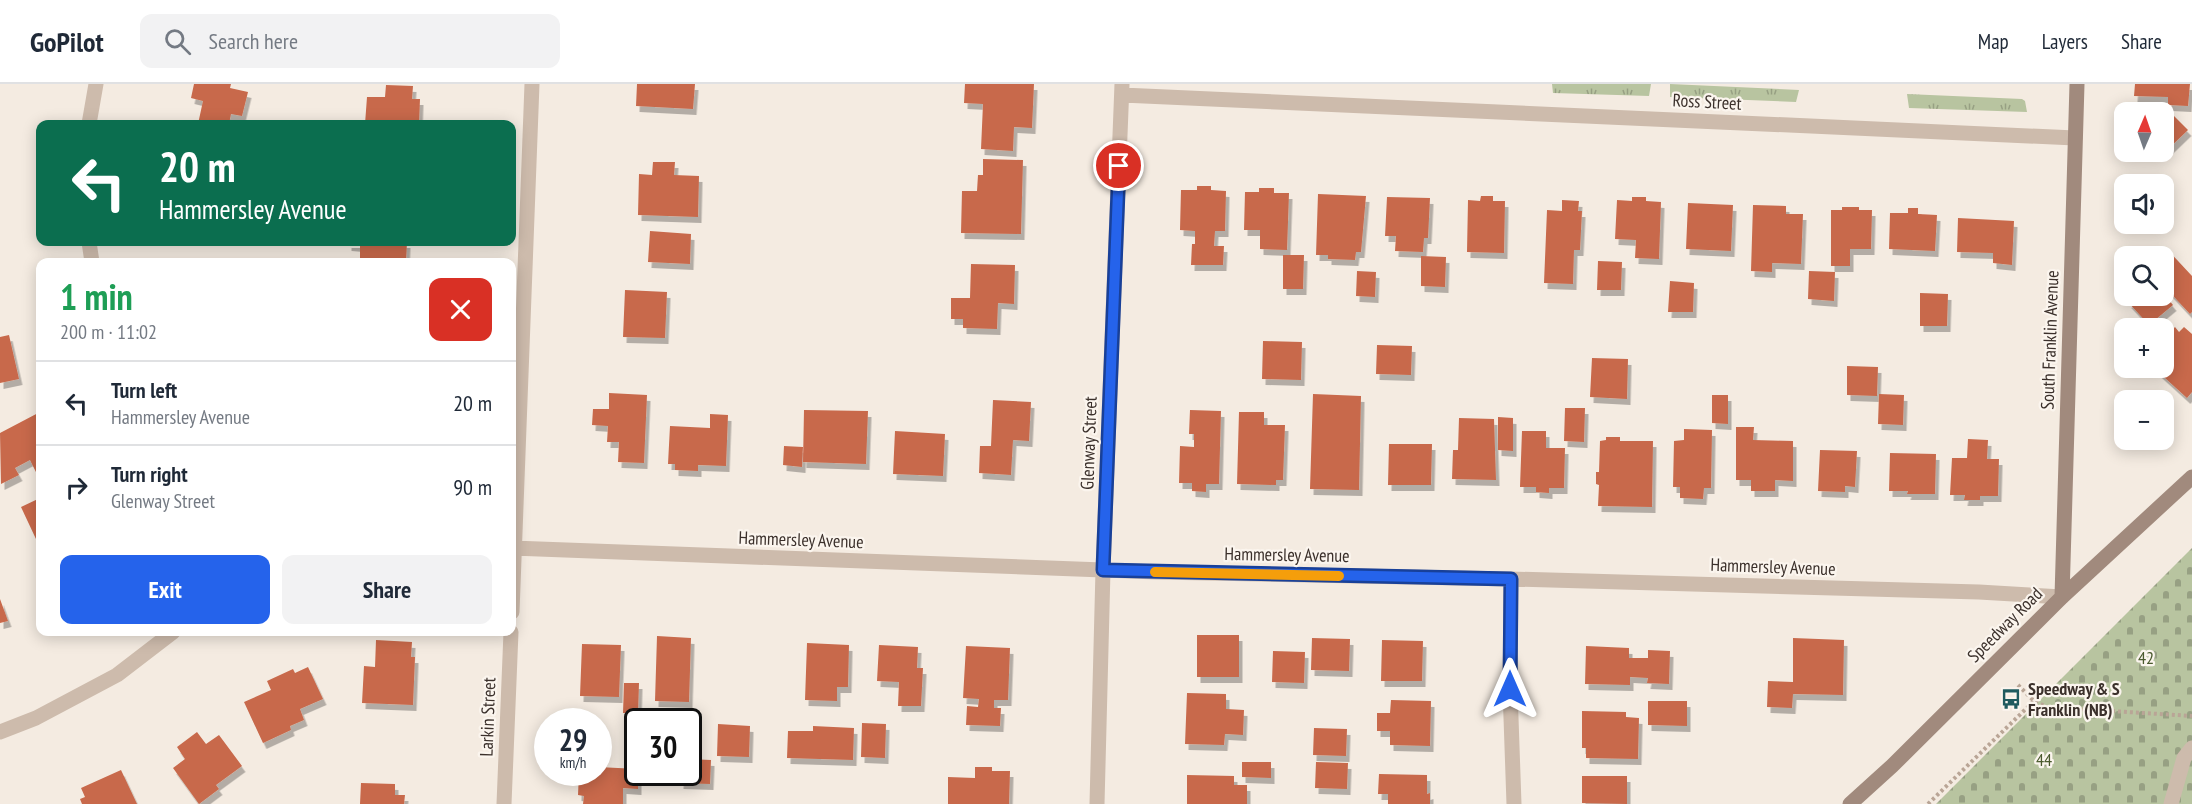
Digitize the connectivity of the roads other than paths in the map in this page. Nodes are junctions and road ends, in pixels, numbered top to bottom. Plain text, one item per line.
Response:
1 (96, 84) edge
2 (532, 84) edge
3 (2077, 84) edge
4 (1122, 90) edge
5 (90, 120) edge
6 (2075, 138) junction
7 (516, 475) edge
8 (2192, 477) edge
9 (516, 548) edge
10 (1103, 570) junction
11 (1511, 579) junction
12 (2062, 597) junction
13 (168, 636) edge
14 (511, 636) edge
15 (0, 732) edge
16 (2192, 748) edge
17 (504, 804) edge
18 (1097, 804) edge
19 (1514, 804) edge
20 (1850, 804) edge
21 (2171, 804) edge

1 - 5 street
2 - 7 street
3 - 6 street, South Franklin Avenue
4 - 6 street, Ross Street
4 - 10 street, Glenway Street
6 - 12 street, South Franklin Avenue
8 - 12 street, Speedway Road
9 - 10 street, Hammersley Avenue
10 - 11 street, Hammersley Avenue
10 - 18 street, Glenway Street
11 - 12 street, Hammersley Avenue
11 - 19 street
12 - 20 street, Speedway Road
13 - 15 street
14 - 17 street, Larkin Street
16 - 21 street

